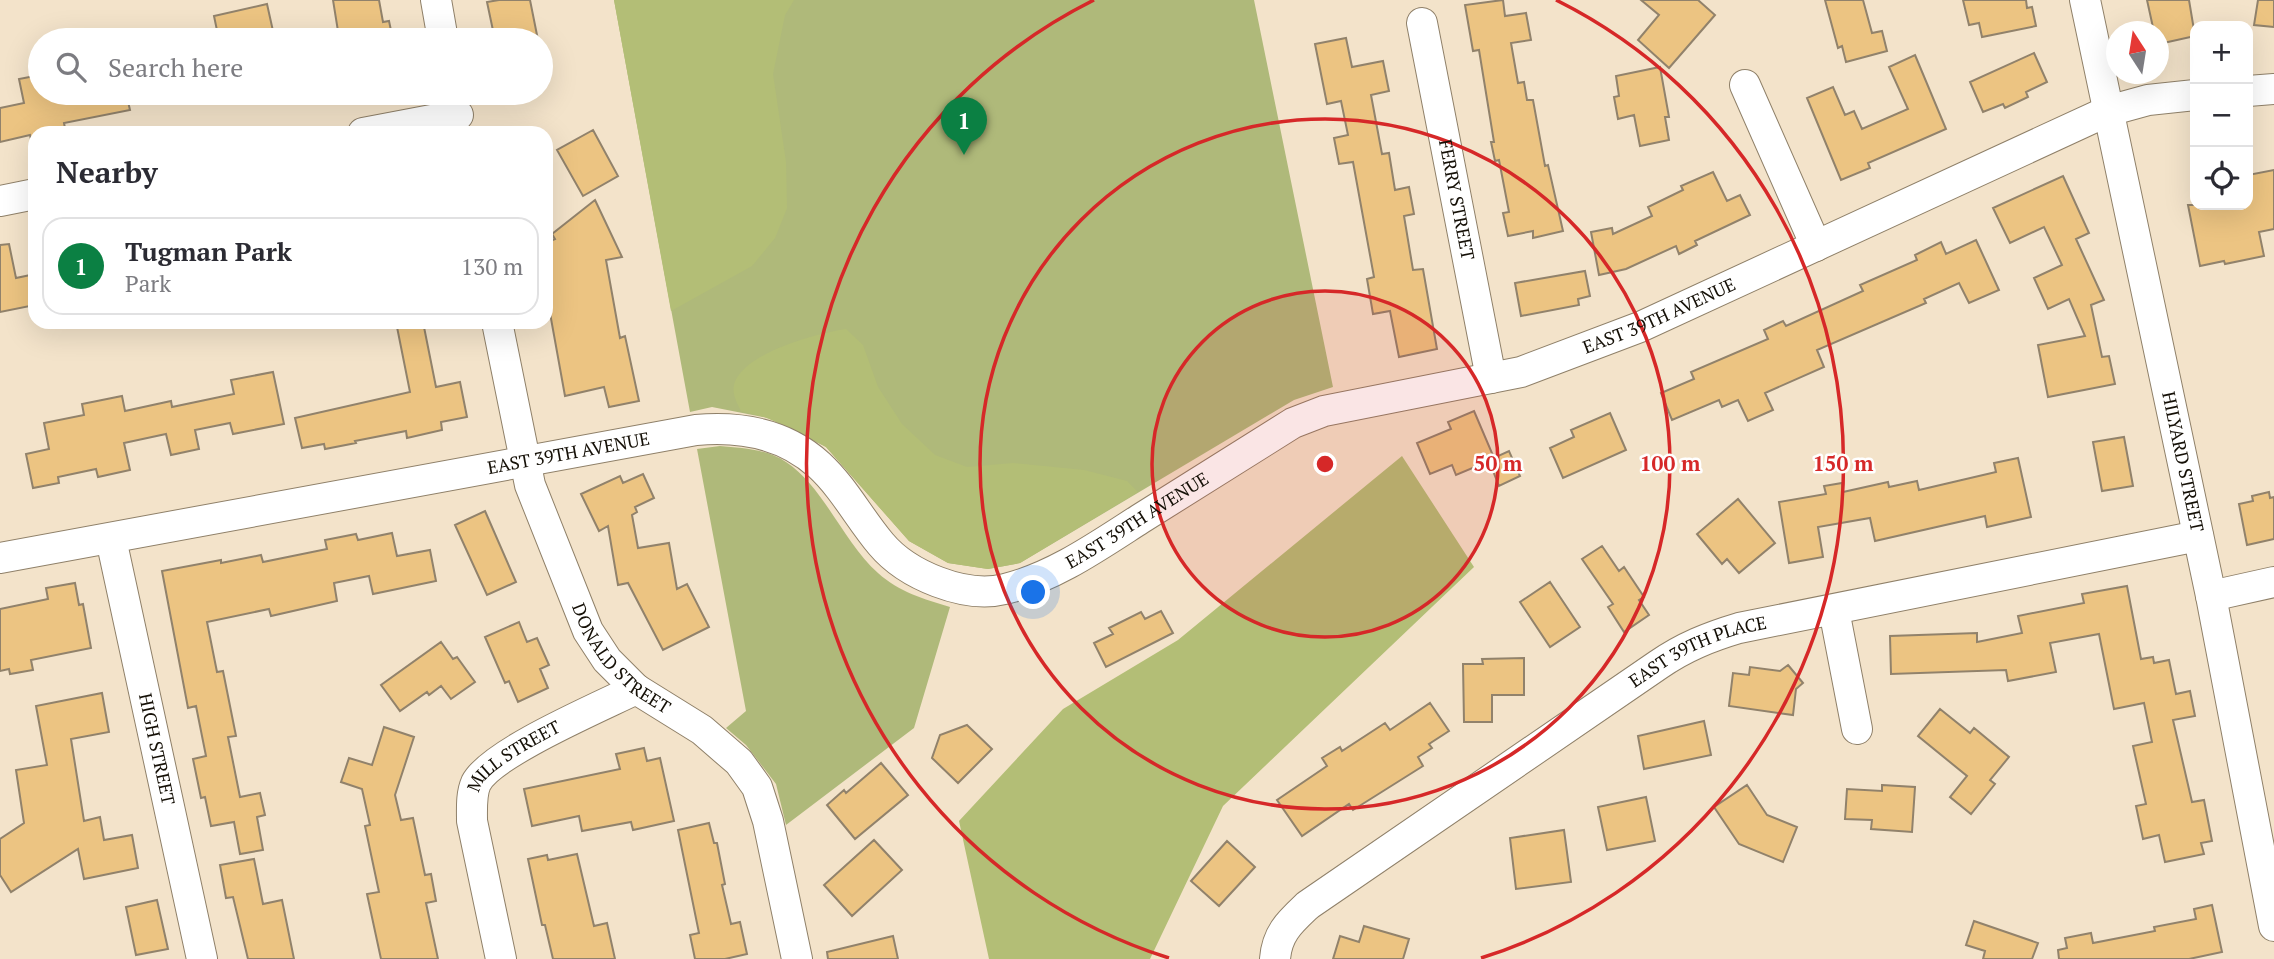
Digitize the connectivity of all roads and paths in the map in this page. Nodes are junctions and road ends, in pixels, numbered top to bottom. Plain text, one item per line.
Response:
1 (436, 0) edge
2 (2085, 0) edge
3 (1422, 23) dead end
4 (441, 28) edge
5 (1745, 85) dead end
6 (2274, 89) edge
7 (2253, 91) edge
8 (2190, 96) edge
9 (2108, 111) junction
10 (458, 114) edge
11 (397, 126) edge
12 (28, 195) edge
13 (0, 201) edge
14 (1816, 246) junction
15 (498, 329) edge
16 (1491, 378) junction
17 (524, 463) junction
18 (2198, 536) junction
19 (111, 539) junction
20 (0, 558) edge
21 (2274, 582) edge
22 (2211, 596) junction
23 (1834, 610) junction
24 (636, 689) junction
25 (1857, 729) dead end
26 (2274, 926) edge
27 (1276, 951) edge
28 (202, 959) edge
29 (501, 959) edge
30 (797, 959) edge

1 - 4 street
2 - 9 street, HILYARD STREET
3 - 16 street, FERRY STREET
5 - 14 street
6 - 7 street
8 - 9 street, EAST 39TH AVENUE
9 - 14 street, EAST 39TH AVENUE
9 - 18 street, HILYARD STREET
10 - 11 street
12 - 13 street
14 - 16 street, EAST 39TH AVENUE
15 - 17 street, DONALD STREET
16 - 17 street, EAST 39TH AVENUE
17 - 19 street, EAST 39TH AVENUE
17 - 24 street, DONALD STREET
18 - 22 street, HILYARD STREET
18 - 23 street, EAST 39TH PLACE
19 - 20 street, EAST 39TH AVENUE
19 - 28 street, HIGH STREET
21 - 22 street
22 - 26 street, HILYARD STREET
23 - 25 street
23 - 27 street, EAST 39TH PLACE
24 - 29 street, MILL STREET
24 - 30 street, DONALD STREET

